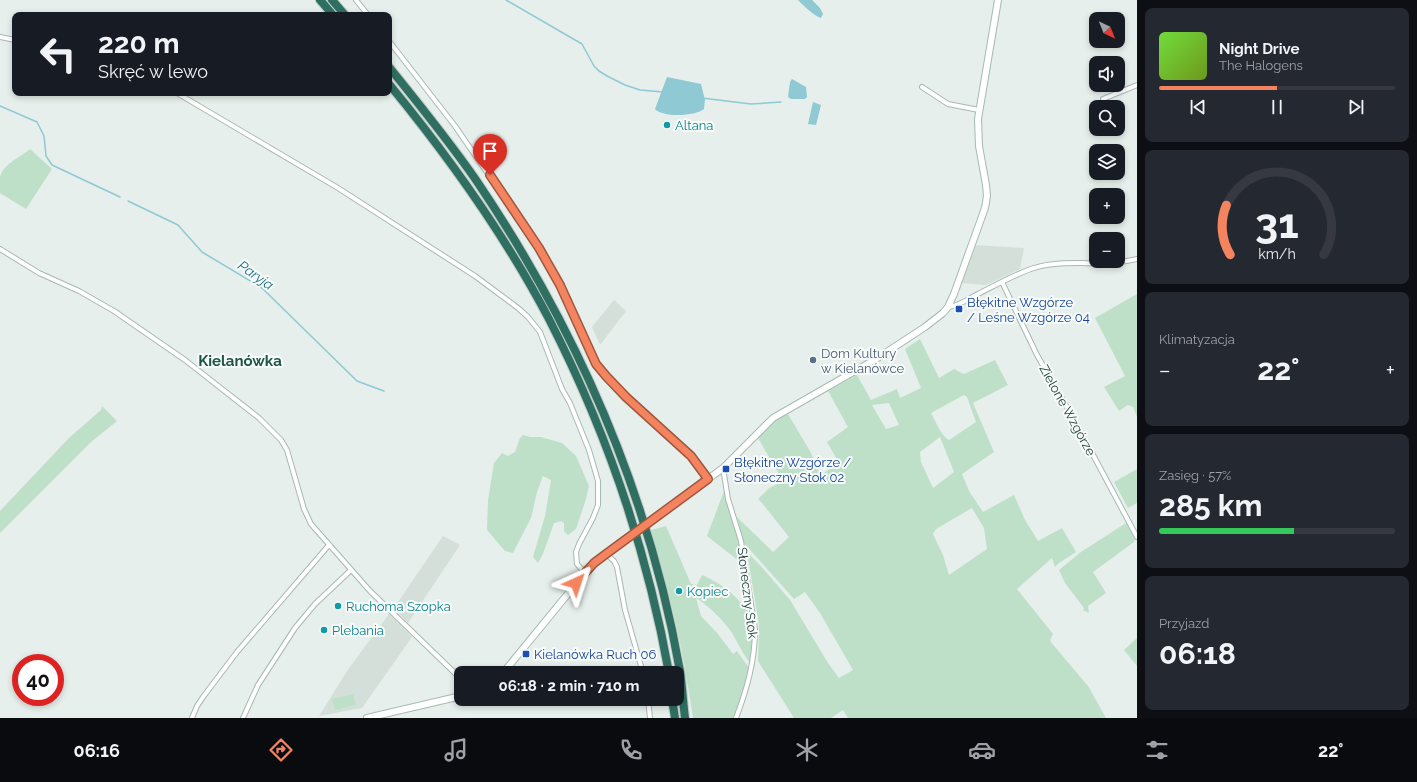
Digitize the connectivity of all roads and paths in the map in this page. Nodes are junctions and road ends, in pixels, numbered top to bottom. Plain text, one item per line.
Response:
1 (320, 0) edge
2 (332, 0) edge
3 (356, 0) edge
4 (998, 0) edge
5 (330, 12) edge
6 (342, 12) edge
7 (366, 12) edge
8 (0, 38) edge
9 (12, 40) edge
10 (392, 45) edge
11 (392, 72) edge
12 (1137, 85) edge
13 (922, 87) dead end
14 (392, 88) edge
15 (182, 96) edge
16 (1103, 99) dead end
17 (979, 110) junction
18 (0, 249) edge
19 (1137, 259) edge
20 (1002, 282) junction
21 (948, 307) junction
22 (723, 468) junction
23 (708, 479) junction
24 (1137, 537) edge
25 (329, 545) junction
26 (606, 554) junction
27 (351, 570) junction
28 (584, 573) junction
29 (508, 666) edge
30 (641, 666) edge
31 (668, 666) edge
32 (454, 673) edge
33 (454, 698) edge
34 (649, 706) edge
35 (673, 706) edge
36 (192, 718) edge
37 (243, 718) edge
38 (367, 718) edge
39 (650, 718) edge
40 (675, 718) edge
41 (685, 718) edge
42 (736, 718) edge

1 - 5 highway
2 - 6 highway
3 - 7 street
4 - 17 street
8 - 9 street
10 - 23 street
11 - 41 highway
12 - 16 street
13 - 17 street
14 - 31 highway
15 - 28 street
17 - 21 street
18 - 25 street
19 - 20 street
20 - 21 street
20 - 24 street, Zielone Wzgórze
21 - 22 street
22 - 23 street
22 - 42 street, Słoneczny Stok
23 - 26 street, bridge
25 - 27 street
25 - 36 street
26 - 28 street
26 - 30 street
27 - 32 street
27 - 37 street
28 - 29 street
33 - 38 street
34 - 39 street
35 - 40 highway

